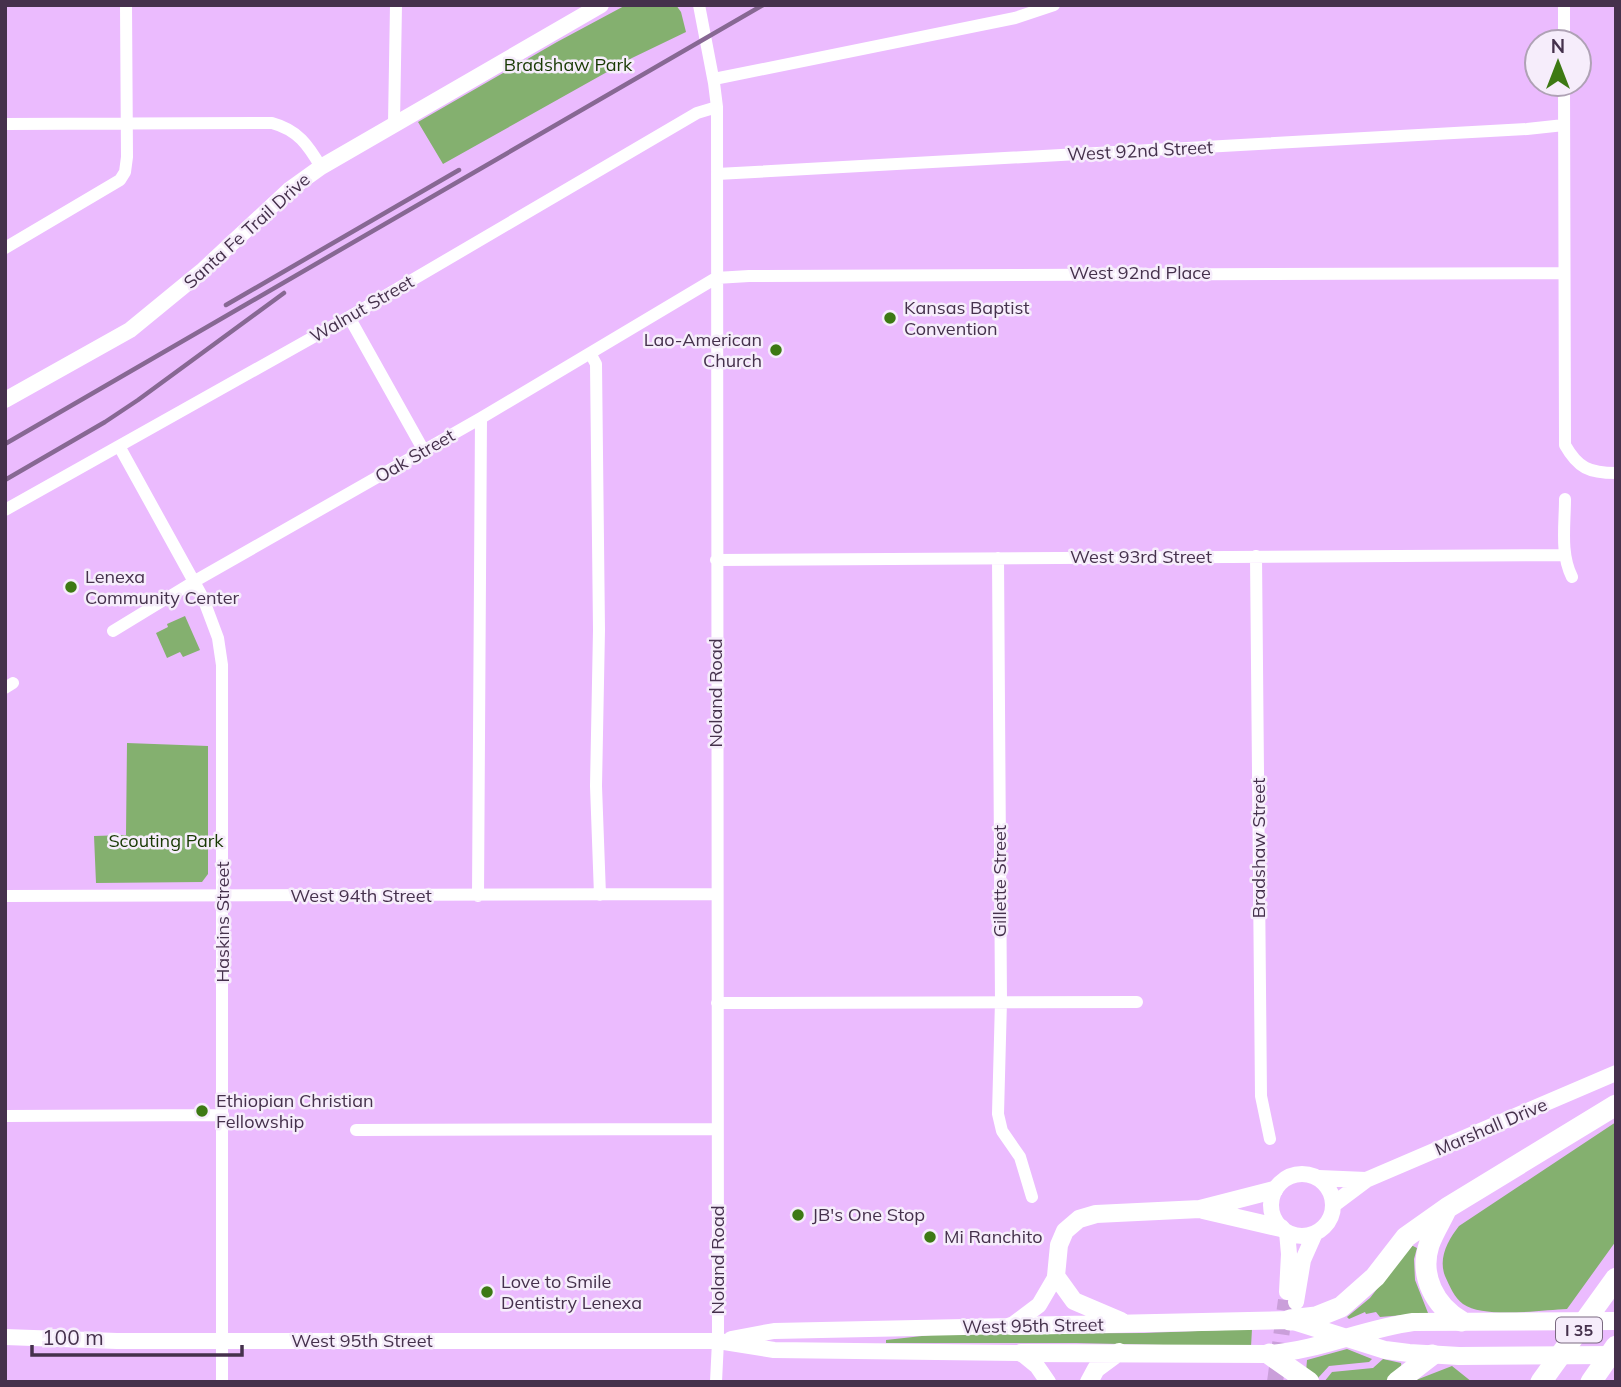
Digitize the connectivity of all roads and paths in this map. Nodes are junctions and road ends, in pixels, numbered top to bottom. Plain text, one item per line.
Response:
1 (126, 5) edge
2 (396, 5) edge
3 (601, 5) edge
4 (699, 5) edge
5 (1054, 5) edge
6 (1564, 5) edge
7 (1564, 28) edge
8 (714, 79) junction
9 (1564, 98) edge
10 (717, 107) junction
11 (126, 123) junction
12 (394, 123) junction
13 (5, 124) edge
14 (1564, 125) junction
15 (321, 167) junction
16 (717, 174) junction
17 (5, 248) edge
18 (1564, 273) junction
19 (716, 278) junction
20 (349, 317) junction
21 (590, 353) junction
22 (5, 400) edge
23 (481, 418) junction
24 (119, 446) junction
25 (424, 451) junction
26 (1616, 473) edge
27 (1565, 499) dead end
28 (5, 510) edge
29 (1565, 555) junction
30 (1256, 556) junction
31 (998, 558) junction
32 (716, 560) junction
33 (1572, 577) dead end
34 (195, 581) junction
35 (113, 631) dead end
36 (716, 894) junction
37 (223, 895) junction
38 (600, 895) junction
39 (5, 896) edge
40 (478, 896) junction
41 (1001, 1001) junction
42 (1137, 1002) dead end
43 (717, 1003) junction
44 (1616, 1073) edge
45 (1616, 1105) edge
46 (223, 1115) junction
47 (5, 1116) edge
48 (717, 1129) junction
49 (356, 1130) dead end
50 (1270, 1139) dead end
51 (1319, 1178) junction
52 (1366, 1180) junction
53 (1274, 1190) junction
54 (1032, 1197) dead end
55 (1334, 1204) junction
56 (1447, 1208) junction
57 (1200, 1209) junction
58 (1284, 1230) junction
59 (1315, 1233) junction
60 (1056, 1276) junction
61 (1616, 1278) edge
62 (1291, 1307) junction
63 (1461, 1321) junction
64 (1616, 1321) edge
65 (1130, 1325) junction
66 (1011, 1326) junction
67 (5, 1337) edge
68 (1346, 1338) junction
69 (718, 1341) junction
70 (223, 1342) junction
71 (1616, 1346) edge
72 (1119, 1352) junction
73 (1021, 1353) junction
74 (1269, 1354) junction
75 (1432, 1355) junction
76 (1616, 1355) edge
77 (222, 1382) edge
78 (716, 1382) edge
79 (1048, 1382) edge
80 (1089, 1382) edge
81 (1309, 1382) edge
82 (1397, 1382) edge
83 (1541, 1382) edge
84 (1591, 1382) edge

1 - 11 street
2 - 12 street
3 - 12 main road, Santa Fe Trail Drive
4 - 8 street, Noland Road
5 - 8 street
6 - 7 street
8 - 10 street, Noland Road
9 - 14 street
10 - 16 street, Noland Road
10 - 20 street, Walnut Street
11 - 13 street
11 - 15 street
11 - 17 street
12 - 15 main road, Santa Fe Trail Drive
14 - 16 street, West 92nd Street
14 - 18 street
15 - 22 main road, Santa Fe Trail Drive
16 - 19 street, Noland Road
18 - 19 street, West 92nd Place
18 - 26 street
19 - 21 street, Oak Street
19 - 32 street, Noland Road
20 - 24 street, Walnut Street
20 - 25 street
21 - 23 street, Oak Street
21 - 38 street
23 - 25 street, Oak Street
23 - 40 street
24 - 28 street, Walnut Street
24 - 34 street, Haskins Street
25 - 34 street, Oak Street
27 - 29 street
29 - 30 street, West 93rd Street
29 - 33 street
30 - 31 street, West 93rd Street
30 - 50 street, Bradshaw Street
31 - 32 street, West 93rd Street
31 - 41 street, Gillette Street
32 - 36 street, Noland Road
34 - 35 street, Oak Street
34 - 37 street, Haskins Street
36 - 38 street, West 94th Street
36 - 43 street, Noland Road
37 - 39 street, West 94th Street
37 - 40 street, West 94th Street
37 - 46 street, Haskins Street
38 - 40 street, West 94th Street
41 - 42 street
41 - 43 street
41 - 54 street, Gillette Street
43 - 48 street, Noland Road
44 - 52 main road, Marshall Drive
45 - 56 highway
46 - 47 street
46 - 70 street, Haskins Street
48 - 49 street
48 - 69 street, Noland Road
51 - 52 main road, Marshall Drive
51 - 53 main road
51 - 55 main road
52 - 55 main road, Marshall Drive
53 - 57 main road
53 - 58 main road
55 - 59 main road
56 - 62 highway
56 - 63 highway
57 - 58 main road
57 - 60 main road
58 - 59 main road
58 - 62 main road
59 - 62 main road
60 - 65 main road
60 - 66 main road
61 - 83 highway, I 35
62 - 65 main road, West 95th Street
62 - 68 main road, West 95th Street
63 - 64 main road, West 95th Street
63 - 68 main road, West 95th Street
65 - 66 main road, West 95th Street
66 - 69 main road, West 95th Street
67 - 70 main road, West 95th Street
68 - 74 main road, West 95th Street
68 - 75 main road, West 95th Street
69 - 70 main road, West 95th Street
69 - 73 main road, West 95th Street
69 - 78 street, Noland Road
70 - 77 street, Haskins Street
71 - 84 highway, I 35
72 - 73 main road, West 95th Street
72 - 74 main road, West 95th Street
72 - 80 main road
73 - 79 main road
74 - 81 highway
75 - 76 main road, West 95th Street
75 - 82 highway

